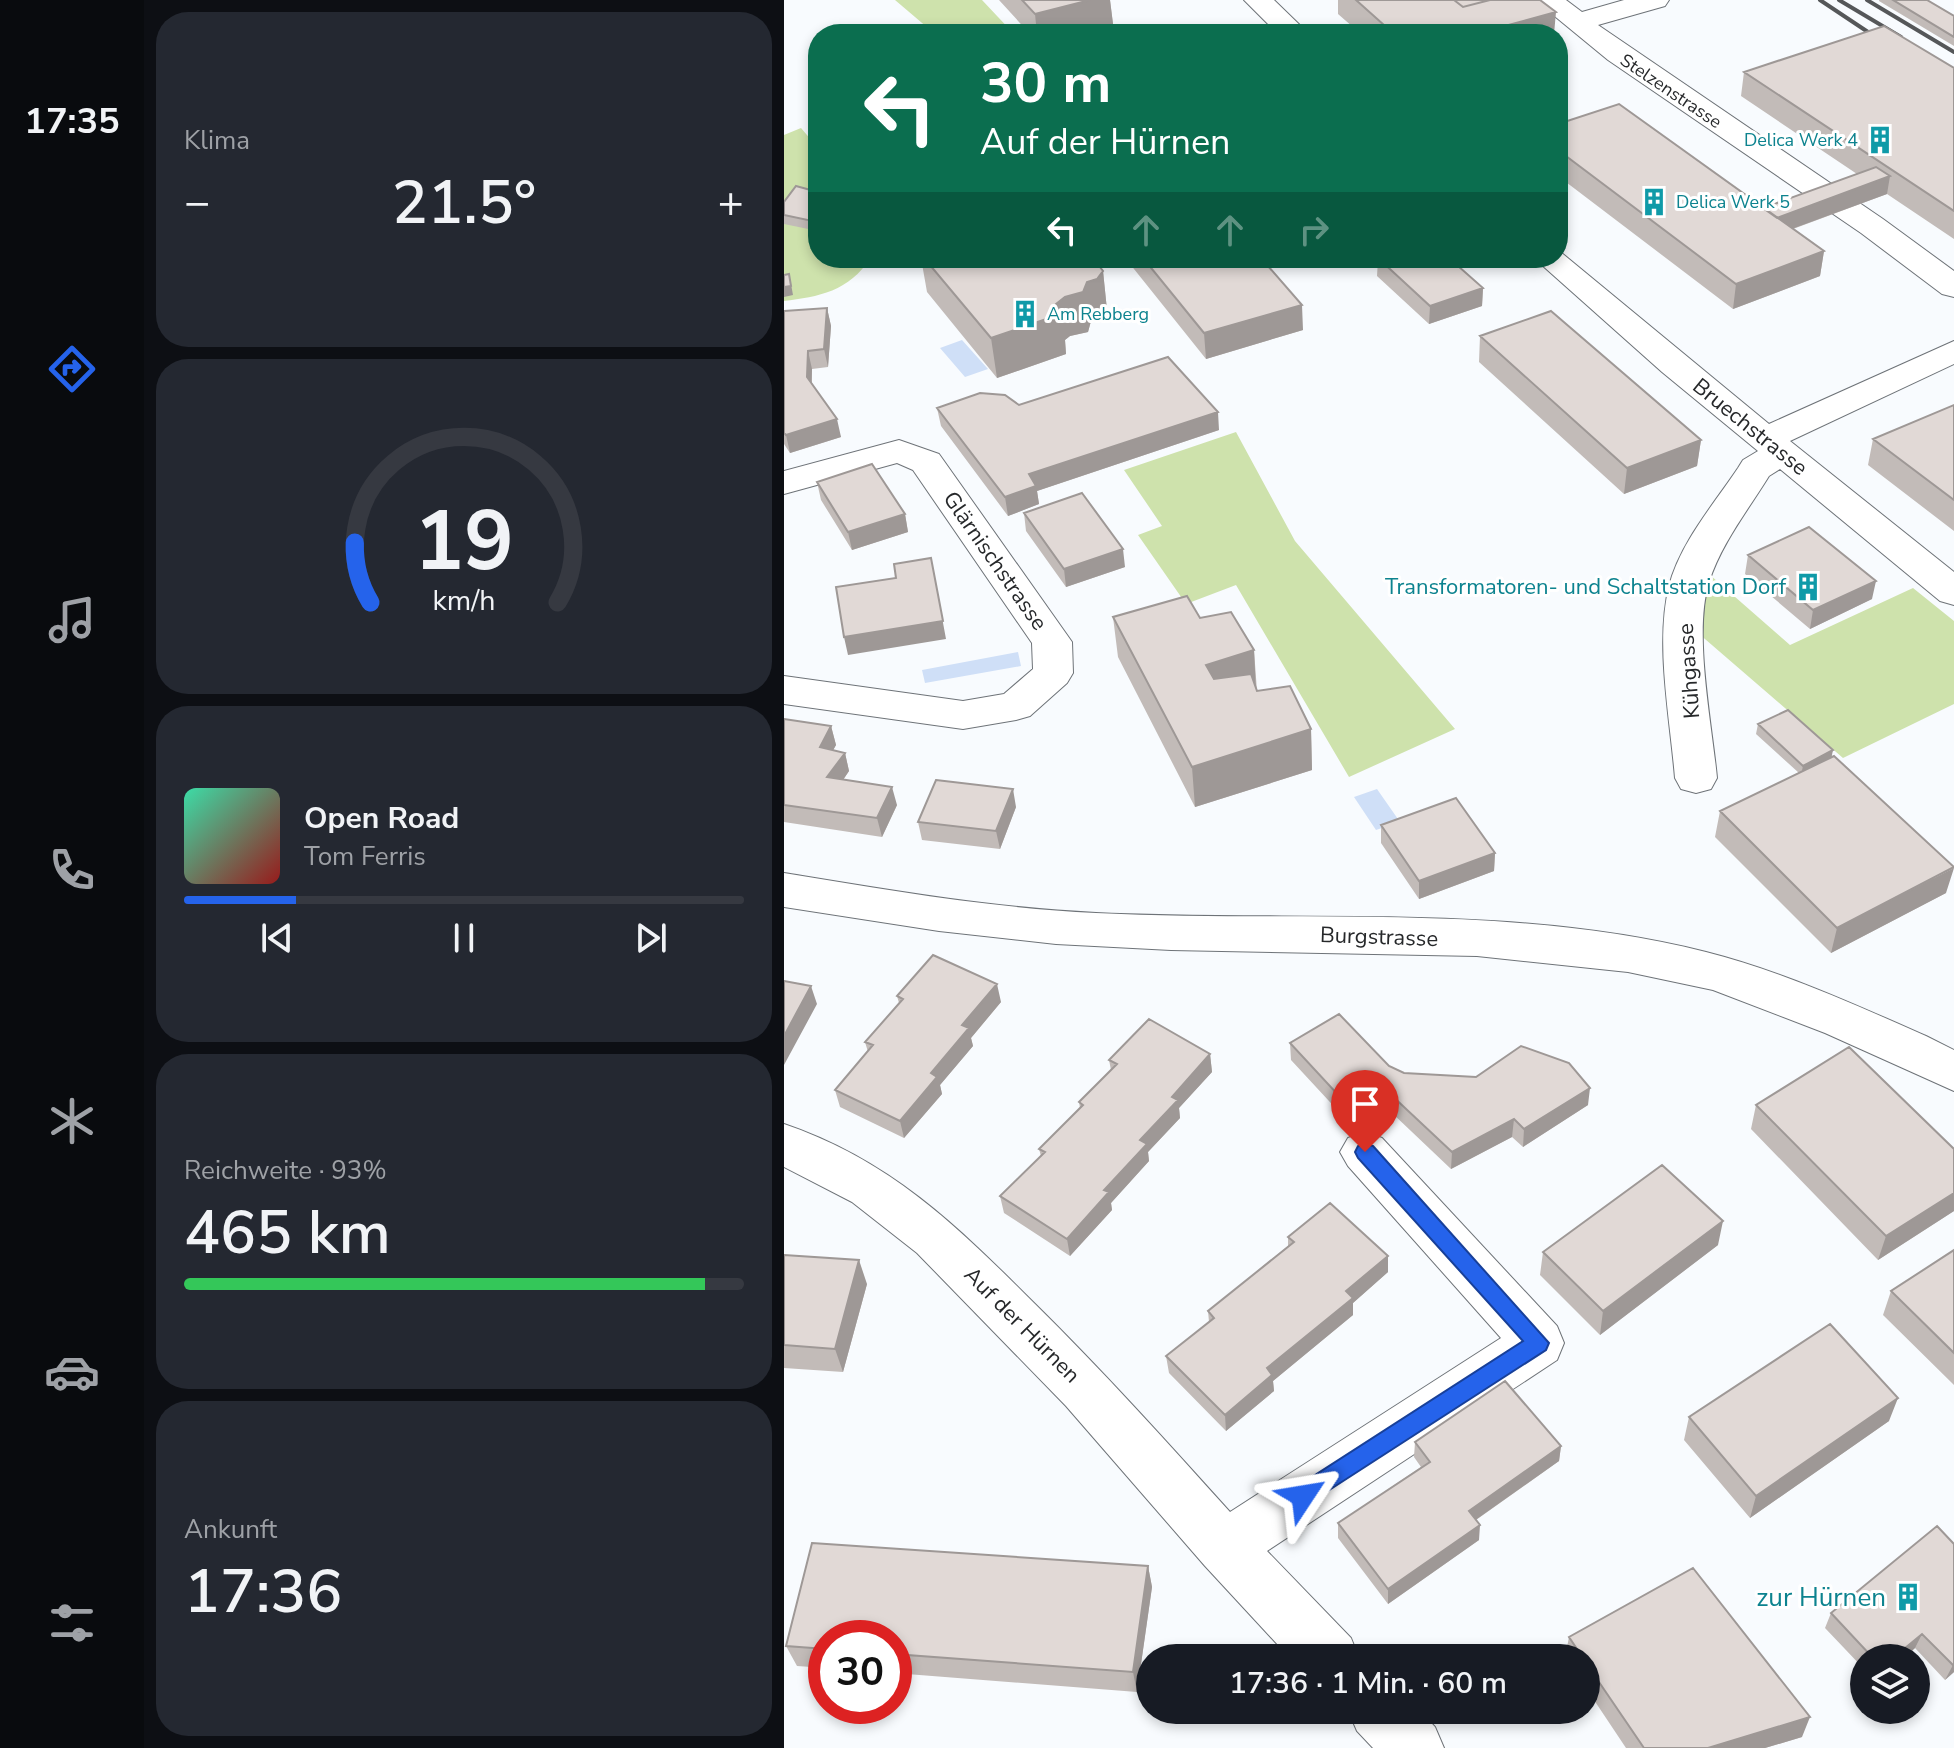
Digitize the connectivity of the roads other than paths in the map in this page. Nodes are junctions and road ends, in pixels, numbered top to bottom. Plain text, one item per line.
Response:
1 (1258, 0) edge
2 (1549, 0) edge
3 (1655, 0) edge
4 (1577, 22) junction
5 (1284, 24) edge
6 (1562, 268) edge
7 (1954, 287) edge
8 (1954, 351) edge
9 (1773, 446) junction
10 (784, 483) edge
11 (1954, 592) edge
12 (784, 690) edge
13 (1696, 778) dead end
14 (784, 890) edge
15 (1954, 1072) edge
16 (784, 1144) edge
17 (1365, 1152) dead end
18 (1225, 1547) junction
19 (1317, 1644) edge
20 (1391, 1724) edge
21 (1414, 1748) edge

1 - 5 street
2 - 4 street, Stelzenstrasse
3 - 4 street
4 - 7 street, Stelzenstrasse
6 - 9 street, Bruechstrasse
8 - 9 street, Kühgasse
9 - 11 street, Bruechstrasse
9 - 13 street, Kühgasse
10 - 12 street, Glärnischstrasse
14 - 15 street, Burgstrasse
16 - 18 street, Auf der Hürnen
17 - 18 street
18 - 19 street, Auf der Hürnen
20 - 21 street

